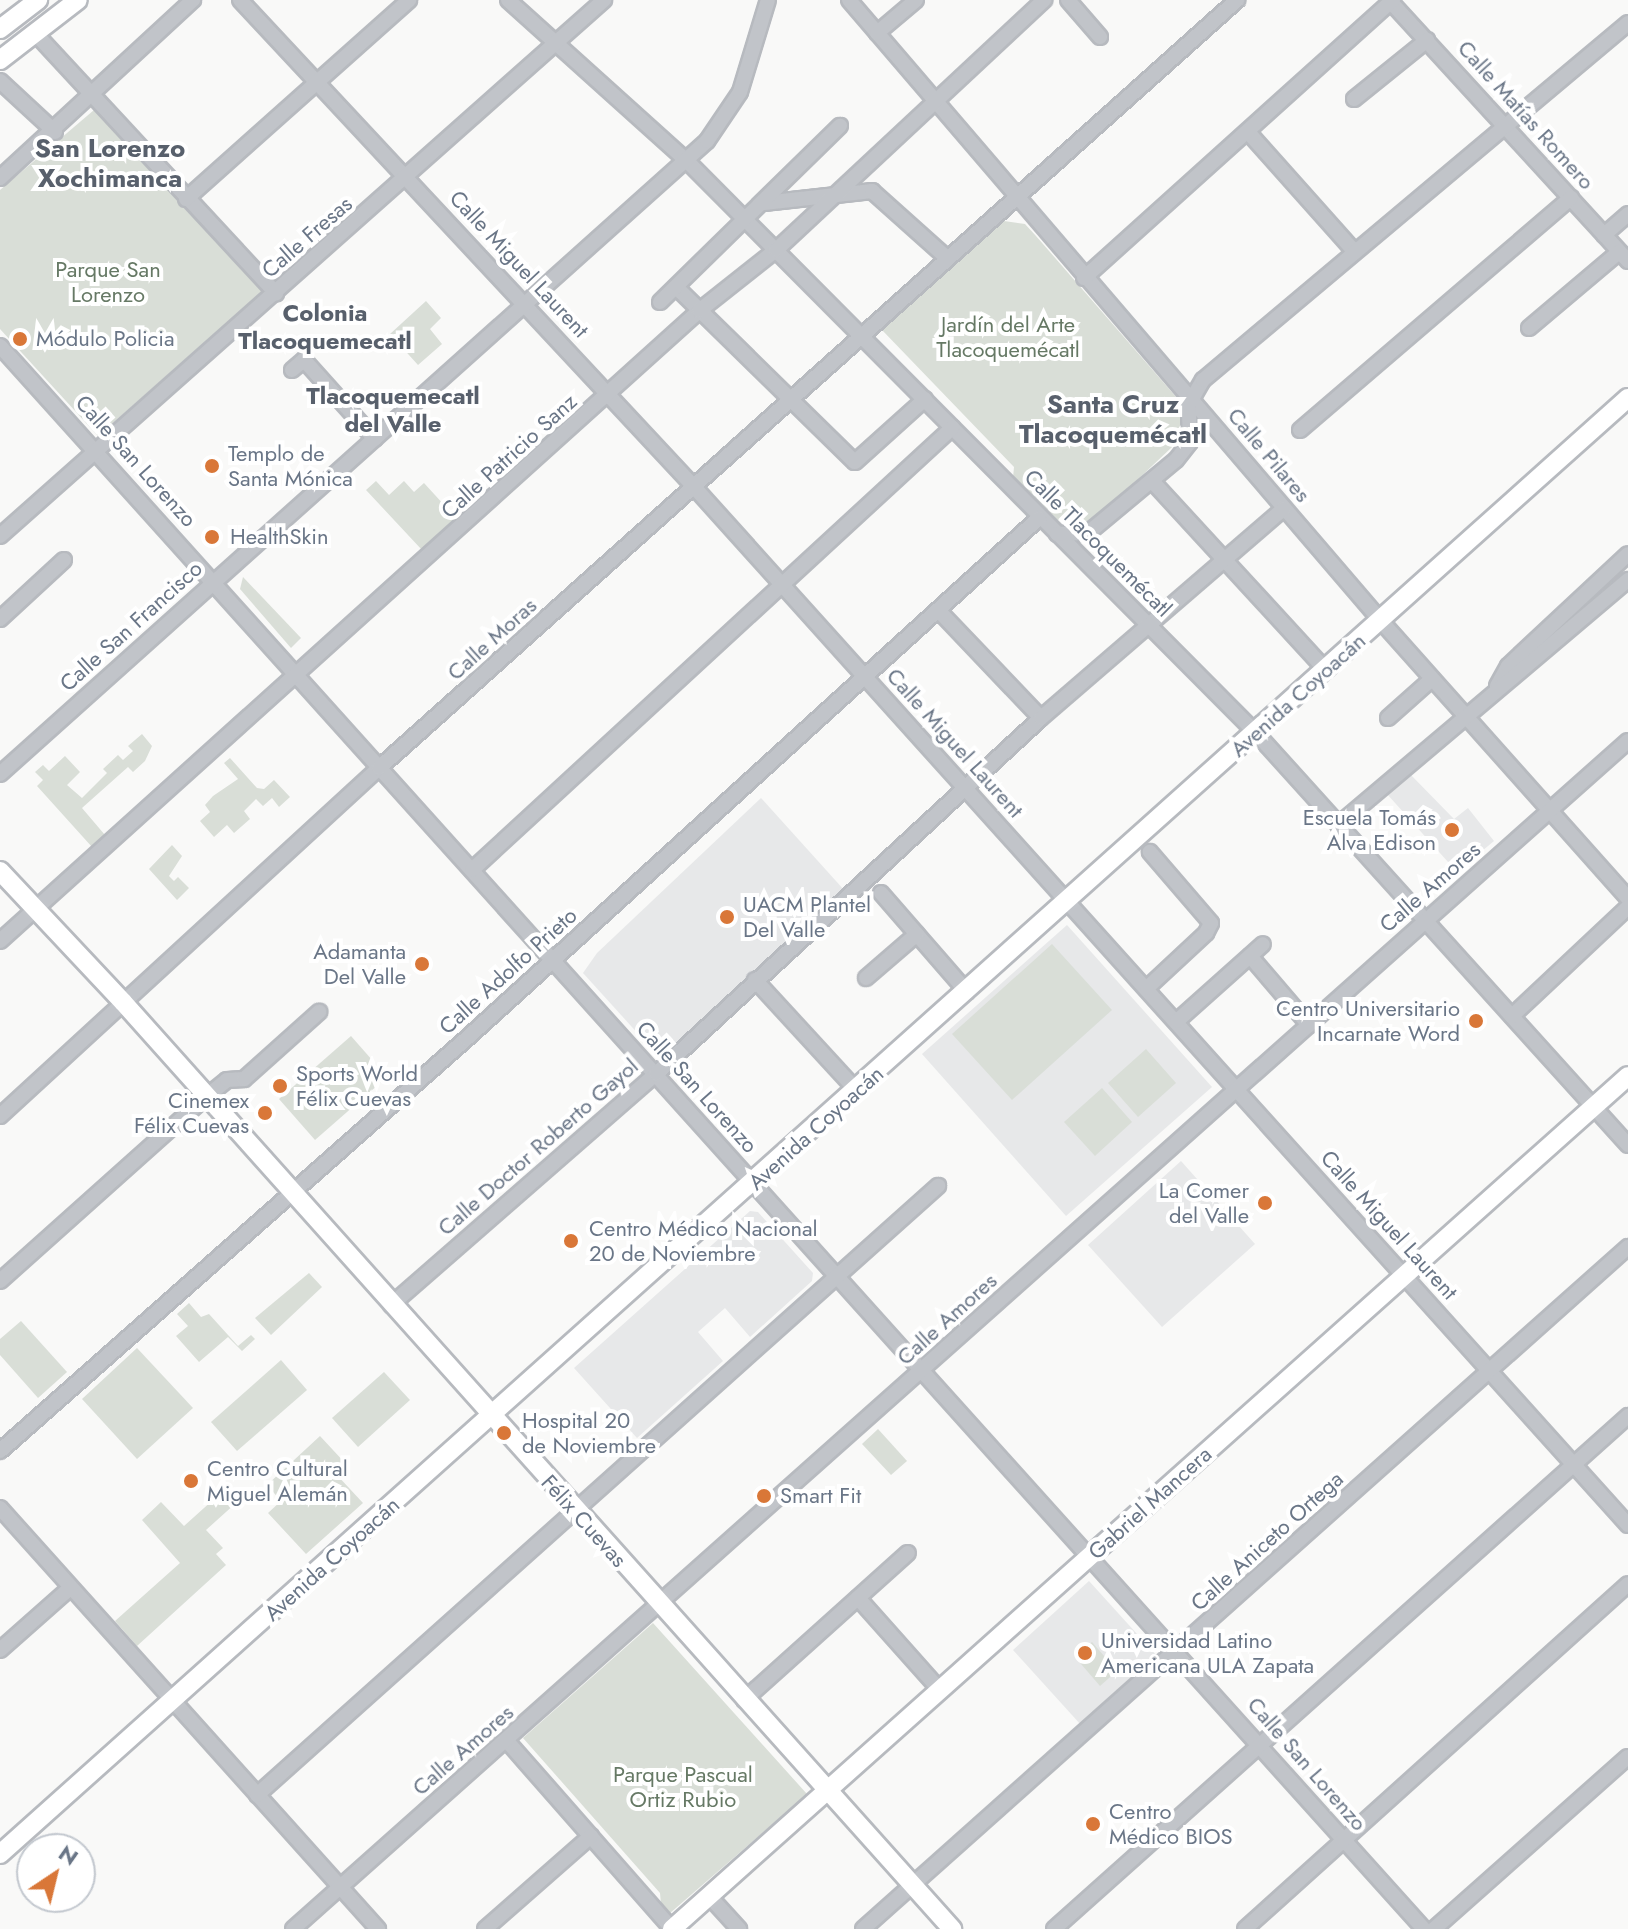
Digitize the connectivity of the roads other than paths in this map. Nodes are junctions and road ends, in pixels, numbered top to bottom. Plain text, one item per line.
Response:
1 (38, 0) edge
2 (78, 0) edge
3 (193, 0) edge
4 (240, 0) edge
5 (409, 0) edge
6 (508, 0) edge
7 (604, 0) edge
8 (768, 0) edge
9 (849, 0) edge
10 (916, 0) edge
11 (1044, 0) edge
12 (1068, 0) edge
13 (1237, 0) edge
14 (1391, 1) edge
15 (1628, 23) edge
16 (0, 29) edge
17 (35, 33) junction
18 (877, 33) junction
19 (1100, 37) dead end
20 (1427, 40) junction
21 (556, 44) junction
22 (0, 60) edge
23 (317, 80) junction
24 (0, 81) edge
25 (91, 97) junction
26 (932, 99) junction
27 (1354, 99) dead end
28 (1506, 125) junction
29 (840, 126) dead end
30 (55, 132) junction
31 (1248, 132) junction
32 (686, 160) junction
33 (408, 177) junction
34 (0, 178) edge
35 (833, 193) junction
36 (1015, 198) junction
37 (1571, 198) junction
38 (186, 199) junction
39 (764, 203) junction
40 (1628, 214) edge
41 (747, 220) junction
42 (1604, 235) junction
43 (776, 250) junction
44 (1353, 250) junction
45 (1624, 256) edge
46 (947, 258) junction
47 (1084, 278) junction
48 (676, 287) junction
49 (276, 293) junction
50 (660, 302) dead end
51 (525, 304) junction
52 (699, 311) junction
53 (1529, 328) dead end
54 (863, 334) junction
55 (1, 350) edge
56 (292, 370) dead end
57 (609, 395) junction
58 (1191, 396) junction
59 (793, 398) junction
60 (1628, 398) edge
61 (925, 399) junction
62 (952, 428) junction
63 (1300, 430) dead end
64 (375, 439) junction
65 (96, 450) junction
66 (1152, 481) junction
67 (695, 488) junction
68 (1284, 508) junction
69 (1039, 518) junction
70 (1057, 534) junction
71 (0, 536) edge
72 (1081, 536) junction
73 (1075, 551) junction
74 (1628, 554) edge
75 (1224, 559) junction
76 (64, 560) dead end
77 (1607, 573) junction
78 (215, 581) junction
79 (782, 584) junction
80 (1624, 584) edge
81 (938, 610) junction
82 (0, 619) edge
83 (1381, 621) junction
84 (1149, 625) junction
85 (1541, 634) junction
86 (1553, 648) junction
87 (1327, 671) junction
88 (298, 677) junction
89 (865, 677) junction
90 (1432, 679) junction
91 (1497, 686) junction
92 (1464, 714) junction
93 (1041, 718) junction
94 (1388, 718) dead end
95 (1256, 733) junction
96 (1628, 741) edge
97 (379, 768) junction
98 (0, 774) edge
99 (965, 785) junction
100 (1550, 811) junction
101 (1338, 825) junction
102 (1150, 852) dead end
103 (472, 870) junction
104 (0, 871) edge
105 (881, 893) dead end
106 (1628, 898) edge
107 (1068, 900) junction
108 (1628, 907) edge
109 (36, 910) junction
110 (1424, 921) junction
111 (917, 934) junction
112 (0, 941) edge
113 (1263, 944) dead end
114 (1250, 956) junction
115 (553, 960) junction
116 (866, 978) dead end
117 (755, 980) junction
118 (1147, 988) junction
119 (967, 992) junction
120 (123, 1002) junction
121 (319, 1012) dead end
122 (1512, 1016) junction
123 (1177, 1021) junction
124 (1309, 1025) junction
125 (656, 1074) junction
126 (1628, 1076) edge
127 (1238, 1089) junction
128 (857, 1091) junction
129 (206, 1097) junction
130 (1593, 1106) junction
131 (0, 1116) edge
132 (1628, 1145) edge
133 (754, 1183) junction
134 (938, 1186) dead end
135 (290, 1192) junction
136 (1628, 1247) edge
137 (1405, 1276) junction
138 (840, 1278) junction
139 (0, 1281) edge
140 (391, 1305) junction
141 (923, 1370) junction
142 (1488, 1373) junction
143 (1628, 1416) edge
144 (490, 1417) junction
145 (0, 1451) edge
146 (1573, 1465) junction
147 (0, 1508) edge
148 (574, 1511) junction
149 (1628, 1525) edge
150 (908, 1553) dead end
151 (1091, 1556) junction
152 (1628, 1584) edge
153 (70, 1588) junction
154 (858, 1598) junction
155 (660, 1606) junction
156 (0, 1650) edge
157 (1177, 1651) junction
158 (940, 1690) junction
159 (168, 1700) junction
160 (744, 1700) junction
161 (507, 1741) junction
162 (1263, 1746) junction
163 (1628, 1757) edge
164 (826, 1792) junction
165 (257, 1795) junction
166 (591, 1836) junction
167 (1344, 1839) junction
168 (0, 1854) edge
169 (912, 1885) junction
170 (341, 1887) junction
171 (709, 1896) junction
172 (293, 1929) edge
173 (378, 1929) edge
174 (485, 1929) edge
175 (672, 1929) edge
176 (739, 1929) edge
177 (863, 1929) edge
178 (952, 1929) edge
179 (1054, 1929) edge
180 (1245, 1929) edge
181 (1424, 1929) edge
182 (1434, 1929) edge

1 - 16 main road
2 - 17 main road
3 - 25 street
4 - 23 street, Calle Miguel Laurent
5 - 23 street
6 - 21 street, Calle Tlacoquemécatl
7 - 21 street, Calle Fresas
8 - 32 street, Calle San Francisco
9 - 18 street, Calle Pilares
10 - 18 street
11 - 26 street, Calle Patricio Sanz
12 - 19 street
13 - 36 street, Calle Moras
14 - 20 street, Calle Matías Romero
14 - 31 street
15 - 28 street
17 - 22 main road
17 - 25 street
18 - 26 street, Calle Pilares
20 - 27 street
20 - 28 street, Calle Matías Romero
21 - 32 street, Calle Tlacoquemécatl
21 - 33 street, Calle Fresas
23 - 33 street, Calle Miguel Laurent
23 - 38 street
24 - 30 street
25 - 30 street
25 - 38 street
26 - 35 street, Calle Patricio Sanz
26 - 36 street, Calle Pilares
28 - 37 street, Calle Matías Romero
28 - 44 street
29 - 39 street
30 - 34 street
31 - 44 street
31 - 47 street
32 - 41 street, Calle Tlacoquemécatl
32 - 51 street, Calle San Francisco
33 - 49 street, Calle Fresas
33 - 51 street, Calle Miguel Laurent
35 - 39 street
35 - 43 street, Calle Patricio Sanz
35 - 46 street
36 - 46 street, Calle Moras
36 - 47 street, Calle Pilares
37 - 42 street, Calle Matías Romero
37 - 63 street
38 - 49 street
39 - 41 street
40 - 42 street
41 - 43 street, Calle Tlacoquemécatl
41 - 48 street
42 - 45 street, Calle Matías Romero
43 - 52 street, Calle Patricio Sanz
43 - 54 street, Calle Tlacoquemécatl
44 - 58 street
45 - 53 street
46 - 54 street, Calle Moras
47 - 58 street, Calle Pilares
48 - 50 street
48 - 52 street
49 - 65 street, Calle Fresas
51 - 57 street, Calle Miguel Laurent
51 - 64 street, Calle San Francisco
52 - 57 street, Calle Patricio Sanz
52 - 59 street
54 - 59 street, Calle Moras
54 - 61 street, Calle Tlacoquemécatl
55 - 65 street, Calle San Lorenzo
56 - 64 street
57 - 67 street, Calle Miguel Laurent
57 - 88 street, Calle Patricio Sanz
58 - 66 street
58 - 68 street, Calle Pilares
59 - 61 street
59 - 67 street, Calle Moras
60 - 83 main road, Avenida Coyoacán
61 - 62 street, Calle Tlacoquemécatl
62 - 69 street, Calle Tlacoquemécatl
62 - 79 street
64 - 78 street, Calle San Francisco
65 - 71 street, Calle Fresas
65 - 78 street, Calle San Lorenzo
66 - 72 street
66 - 75 street
67 - 79 street, Calle Miguel Laurent
67 - 97 street, Calle Moras
68 - 75 street, Calle Doctor Roberto Gayol
68 - 83 street, Calle Pilares
69 - 70 street, Calle Tlacoquemécatl
69 - 81 street, Calle Adolfo Prieto
70 - 72 street
70 - 73 street, Calle Tlacoquemécatl
72 - 73 street
73 - 84 street, Calle Tlacoquemécatl
74 - 77 street
75 - 84 street, Calle Doctor Roberto Gayol
75 - 87 street
76 - 82 street
77 - 80 street
77 - 85 street
78 - 88 street, Calle San Lorenzo
78 - 98 street, Calle San Francisco
79 - 89 street, Calle Miguel Laurent
79 - 103 street
80 - 86 street
81 - 89 street, Calle Adolfo Prieto
81 - 93 street
83 - 87 main road, Avenida Coyoacán
83 - 90 street, Calle Pilares
84 - 93 street, Calle Doctor Roberto Gayol
84 - 95 street, Calle Tlacoquemécatl
85 - 86 street
85 - 91 street
86 - 91 street
87 - 95 main road, Avenida Coyoacán
88 - 97 street, Calle San Lorenzo
88 - 109 street, Calle Patricio Sanz
89 - 99 street, Calle Miguel Laurent
89 - 115 street, Calle Adolfo Prieto
90 - 92 street, Calle Pilares
90 - 94 street
91 - 92 street
92 - 100 street, Calle Pilares
92 - 101 street
93 - 99 street, Calle Doctor Roberto Gayol
95 - 101 street, Calle Tlacoquemécatl
95 - 107 main road, Avenida Coyoacán
96 - 100 street, Calle Amores
97 - 103 street, Calle San Lorenzo
97 - 120 street, Calle Moras
99 - 107 street, Calle Miguel Laurent
99 - 117 street, Calle Doctor Roberto Gayol
100 - 106 street, Calle Pilares
100 - 110 street, Calle Amores
101 - 110 street, Calle Tlacoquemécatl
102 - 118 street
103 - 115 street, Calle San Lorenzo
104 - 109 main road, Félix Cuevas
105 - 111 street
107 - 118 street, Calle Miguel Laurent
107 - 119 main road, Avenida Coyoacán
108 - 122 street
109 - 112 street, Calle Patricio Sanz
109 - 120 main road, Félix Cuevas
110 - 122 street, Calle Tlacoquemécatl
110 - 124 street, Calle Amores
111 - 116 street
111 - 119 street
113 - 114 street
114 - 123 street
114 - 124 street
115 - 125 street, Calle San Lorenzo
115 - 135 street, Calle Adolfo Prieto
117 - 125 street, Calle Doctor Roberto Gayol
117 - 128 street
118 - 123 street, Calle Miguel Laurent
119 - 128 main road, Avenida Coyoacán
120 - 129 main road, Félix Cuevas
120 - 131 street, Calle Moras
121 - 129 street
122 - 130 street, Calle Tlacoquemécatl
123 - 127 street, Calle Miguel Laurent
124 - 127 street, Calle Amores
125 - 133 street, Calle San Lorenzo
125 - 140 street, Calle Doctor Roberto Gayol
126 - 130 main road, Gabriel Mancera
127 - 137 street, Calle Miguel Laurent
127 - 141 street, Calle Amores
128 - 133 main road, Avenida Coyoacán
129 - 135 main road, Félix Cuevas
129 - 139 street
130 - 132 street, Calle Tlacoquemécatl
130 - 137 main road, Gabriel Mancera
133 - 138 street, Calle San Lorenzo
133 - 144 main road, Avenida Coyoacán
134 - 138 street
135 - 140 main road, Félix Cuevas
135 - 145 street, Calle Adolfo Prieto
136 - 142 street, Calle Aniceto Ortega
137 - 142 street, Calle Miguel Laurent
137 - 151 main road, Gabriel Mancera
138 - 141 street, Calle San Lorenzo
138 - 148 street
140 - 144 main road, Félix Cuevas
141 - 151 street, Calle San Lorenzo
141 - 155 street, Calle Amores
142 - 146 street, Calle Miguel Laurent
142 - 157 street, Calle Aniceto Ortega
143 - 146 street
144 - 148 main road, Félix Cuevas
144 - 159 main road, Avenida Coyoacán
146 - 149 street, Calle Miguel Laurent
146 - 162 street
147 - 153 street
148 - 155 main road, Félix Cuevas
148 - 165 street
150 - 154 street
151 - 157 street, Calle San Lorenzo
151 - 158 main road, Gabriel Mancera
152 - 167 street
153 - 156 street
153 - 159 street
154 - 158 street
154 - 160 street
155 - 160 main road, Félix Cuevas
155 - 161 street, Calle Amores
157 - 162 street, Calle San Lorenzo
157 - 169 street, Calle Aniceto Ortega
158 - 164 main road, Gabriel Mancera
159 - 165 street
159 - 168 main road, Avenida Coyoacán
160 - 164 main road, Félix Cuevas
161 - 166 street
161 - 170 street, Calle Amores
162 - 167 street, Calle San Lorenzo
162 - 179 street
163 - 182 street
164 - 169 main road, Félix Cuevas
164 - 171 main road, Gabriel Mancera
165 - 170 street
166 - 174 street
166 - 175 street
167 - 180 street
167 - 181 street, Calle San Lorenzo
169 - 177 street, Calle Aniceto Ortega
169 - 178 main road, Félix Cuevas
170 - 172 street, Calle Amores
170 - 173 street
171 - 175 main road, Gabriel Mancera
171 - 176 street

